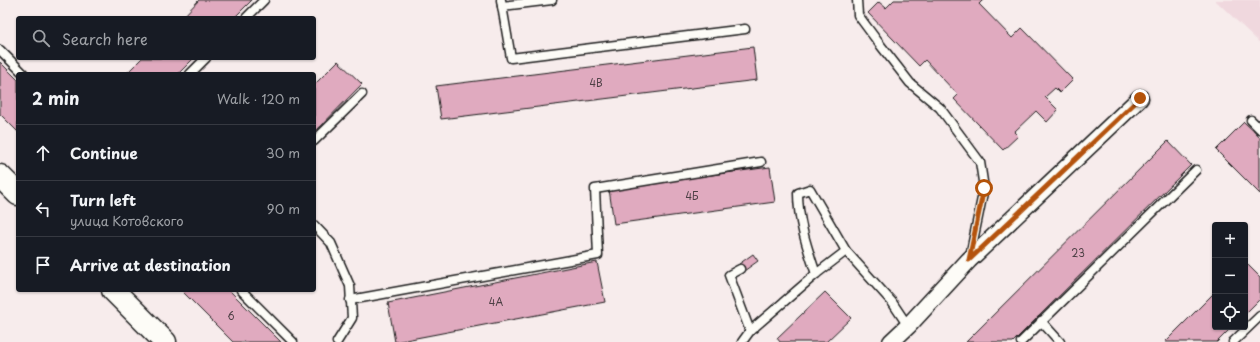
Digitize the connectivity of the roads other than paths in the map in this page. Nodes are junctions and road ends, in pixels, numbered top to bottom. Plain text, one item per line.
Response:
1 (264, 0) edge
2 (552, 0) edge
3 (857, 0) edge
4 (502, 3) edge
5 (248, 16) edge
6 (745, 29) dead end
7 (0, 50) edge
8 (204, 60) edge
9 (22, 72) edge
10 (192, 72) edge
11 (362, 94) dead end
12 (1140, 98) dead end
13 (1251, 120) dead end
14 (1260, 128) edge
15 (316, 139) edge
16 (761, 162) dead end
17 (1196, 170) dead end
18 (0, 176) edge
19 (16, 192) edge
20 (316, 227) edge
21 (846, 251) junction
22 (969, 260) junction
23 (740, 269) dead end
24 (816, 274) junction
25 (115, 292) edge
26 (243, 292) edge
27 (350, 300) junction
28 (1260, 316) edge
29 (1041, 321) junction
30 (908, 326) junction
31 (750, 331) junction
32 (165, 342) edge
33 (293, 342) edge
34 (337, 342) edge
35 (742, 342) edge
36 (891, 342) edge
37 (1021, 342) edge
38 (1060, 342) edge
39 (1233, 342) edge

1 - 5 lane
2 - 4 lane
3 - 22 lane
4 - 6 lane
7 - 9 lane
8 - 10 lane
11 - 15 lane
12 - 22 street
13 - 14 lane
16 - 27 lane
17 - 29 lane
18 - 19 main road
20 - 27 lane
21 - 24 lane
21 - 24 lane
21 - 30 lane
22 - 30 street
23 - 31 lane
24 - 31 lane
25 - 32 main road
26 - 33 lane
27 - 34 lane
28 - 39 lane
29 - 37 lane
29 - 38 lane
30 - 36 street
31 - 35 lane

